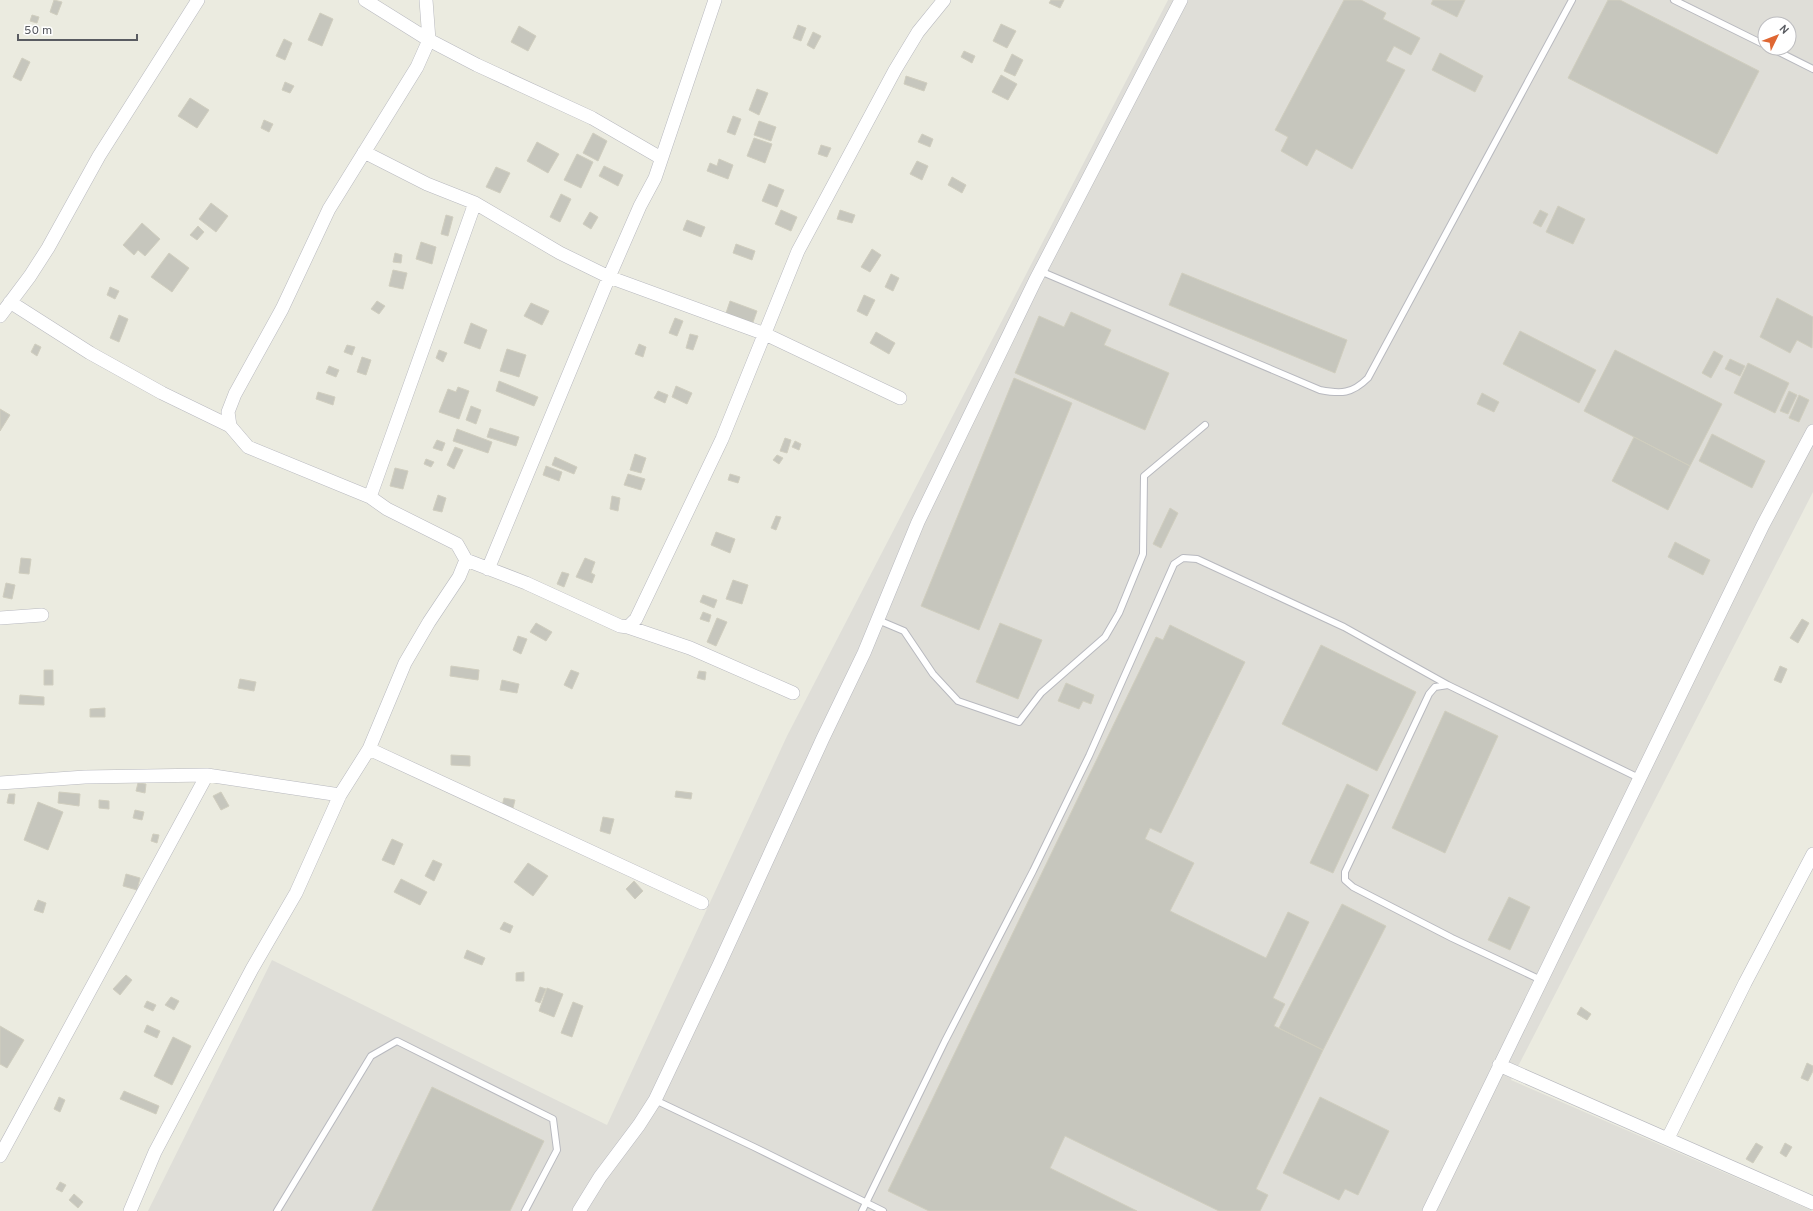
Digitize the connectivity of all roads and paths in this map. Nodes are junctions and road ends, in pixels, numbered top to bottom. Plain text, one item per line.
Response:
1 (198, 0) edge
2 (365, 0) edge
3 (426, 0) edge
4 (715, 0) edge
5 (944, 0) edge
6 (1181, 0) edge
7 (1572, 0) edge
8 (1674, 0) edge
9 (429, 40) junction
10 (1757, 41) edge
11 (1787, 56) edge
12 (1813, 69) edge
13 (364, 152) junction
14 (661, 158) junction
15 (475, 203) junction
16 (1040, 271) junction
17 (609, 277) junction
18 (10, 302) junction
19 (0, 316) edge
20 (765, 334) junction
21 (900, 398) dead end
22 (1205, 425) dead end
23 (230, 426) junction
24 (1813, 431) edge
25 (370, 497) junction
26 (466, 560) junction
27 (488, 569) junction
28 (42, 615) dead end
29 (0, 618) edge
30 (878, 620) junction
31 (628, 627) junction
32 (1448, 685) junction
33 (793, 693) dead end
34 (369, 749) junction
35 (207, 775) junction
36 (1639, 778) junction
37 (0, 783) edge
38 (340, 795) junction
39 (1813, 854) edge
40 (702, 903) dead end
41 (1541, 980) junction
42 (1499, 1066) junction
43 (655, 1100) junction
44 (1668, 1138) junction
45 (0, 1156) edge
46 (866, 1203) junction
47 (1813, 1203) edge
48 (130, 1211) edge
49 (277, 1211) edge
50 (525, 1211) edge
51 (579, 1211) edge
52 (862, 1211) edge
53 (883, 1211) edge
54 (1429, 1211) edge

1 - 18 street
2 - 9 street
3 - 9 street
4 - 14 street
5 - 20 street
6 - 16 street
7 - 16 lane
8 - 10 lane
9 - 13 street
9 - 14 street
11 - 12 lane
13 - 15 street
13 - 23 street
14 - 17 street
15 - 17 street
15 - 25 street
16 - 30 street
17 - 20 street
17 - 27 street
18 - 19 street
18 - 23 street
20 - 21 street
20 - 31 street
22 - 30 lane
23 - 25 street
24 - 36 street
25 - 26 street
26 - 27 street
26 - 34 street
27 - 31 street
28 - 29 street
30 - 43 street
31 - 33 street
32 - 36 lane
32 - 41 lane
32 - 46 lane
34 - 38 street
34 - 40 street
35 - 37 street
35 - 38 street
35 - 45 street
36 - 41 street
38 - 48 street
39 - 44 street
41 - 42 street
42 - 44 street
42 - 54 street
43 - 46 lane
43 - 51 street
44 - 47 street
46 - 52 lane
46 - 53 lane
49 - 50 lane

